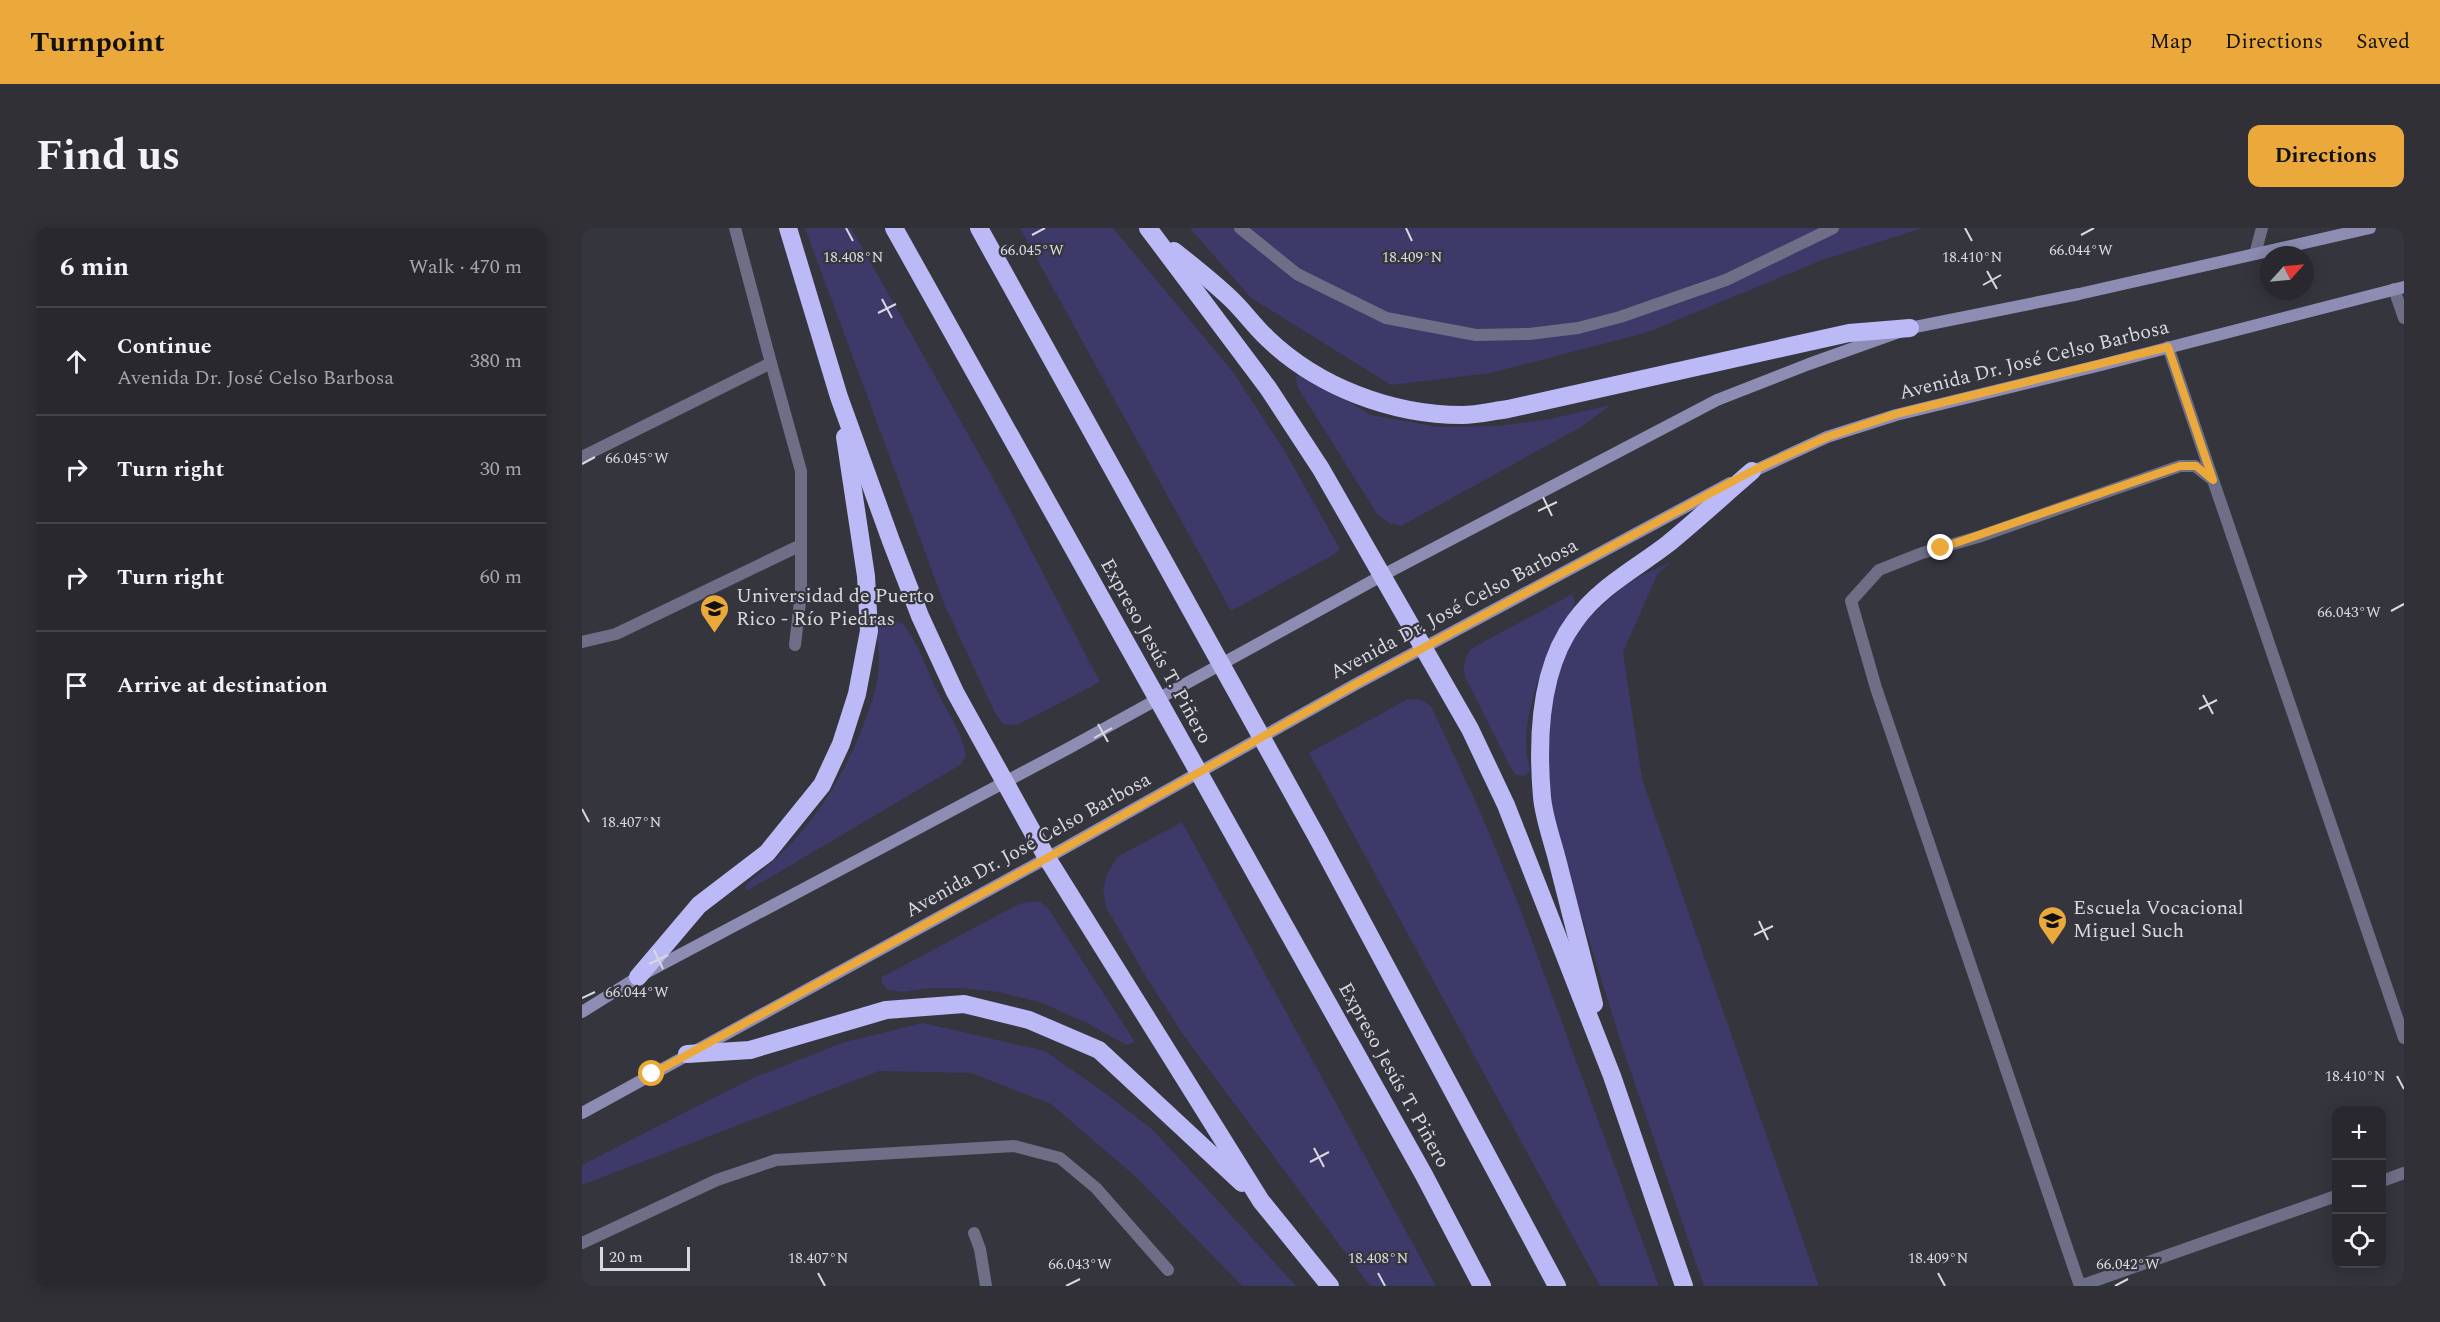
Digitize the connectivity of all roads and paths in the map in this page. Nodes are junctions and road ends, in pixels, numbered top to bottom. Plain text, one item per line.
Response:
1 (735, 228) edge
2 (788, 228) edge
3 (894, 228) edge
4 (979, 228) edge
5 (1240, 228) edge
6 (1833, 228) edge
7 (2262, 228) edge
8 (1148, 229) edge
9 (2362, 229) edge
10 (2255, 254) junction
11 (2399, 288) edge
12 (2404, 318) edge
13 (1910, 328) junction
14 (2168, 347) junction
15 (771, 363) junction
16 (839, 397) junction
17 (582, 457) edge
18 (1752, 471) junction
19 (2213, 480) junction
20 (801, 545) junction
21 (1383, 575) junction
22 (582, 642) edge
23 (795, 645) dead end
24 (1424, 647) junction
25 (1004, 782) junction
26 (1047, 858) junction
27 (638, 977) junction
28 (582, 1012) edge
29 (2404, 1038) edge
30 (687, 1054) junction
31 (1612, 1076) junction
32 (582, 1113) edge
33 (2404, 1173) edge
34 (2386, 1180) edge
35 (2332, 1198) edge
36 (1261, 1201) junction
37 (974, 1233) dead end
38 (582, 1242) edge
39 (1168, 1270) dead end
40 (986, 1286) edge
41 (1330, 1286) edge
42 (1482, 1286) edge
43 (1557, 1286) edge
44 (1684, 1286) edge
45 (2080, 1286) edge

1 - 15 street
2 - 16 highway
3 - 42 highway, Expreso Jesús T. Piñero
4 - 43 highway
5 - 6 street
7 - 10 street
8 - 13 highway
8 - 21 highway
9 - 10 main road
10 - 13 main road
11 - 12 street
11 - 14 main road, Avenida Dr. José Celso Barbosa
13 - 21 main road
14 - 18 main road, Avenida Dr. José Celso Barbosa
14 - 19 street
15 - 17 street
15 - 20 street
16 - 25 highway
16 - 27 highway
18 - 24 main road, Avenida Dr. José Celso Barbosa
18 - 31 highway
19 - 29 street
19 - 45 street
20 - 22 street
20 - 23 street
21 - 24 highway
21 - 25 main road
24 - 26 main road, Avenida Dr. José Celso Barbosa
24 - 31 highway
25 - 26 highway
25 - 27 main road
26 - 30 main road, Avenida Dr. José Celso Barbosa
26 - 36 highway
27 - 28 main road
30 - 32 main road, Avenida Dr. José Celso Barbosa
30 - 36 highway
31 - 44 highway
33 - 34 street
35 - 45 street
36 - 41 highway
37 - 40 street
38 - 39 street

